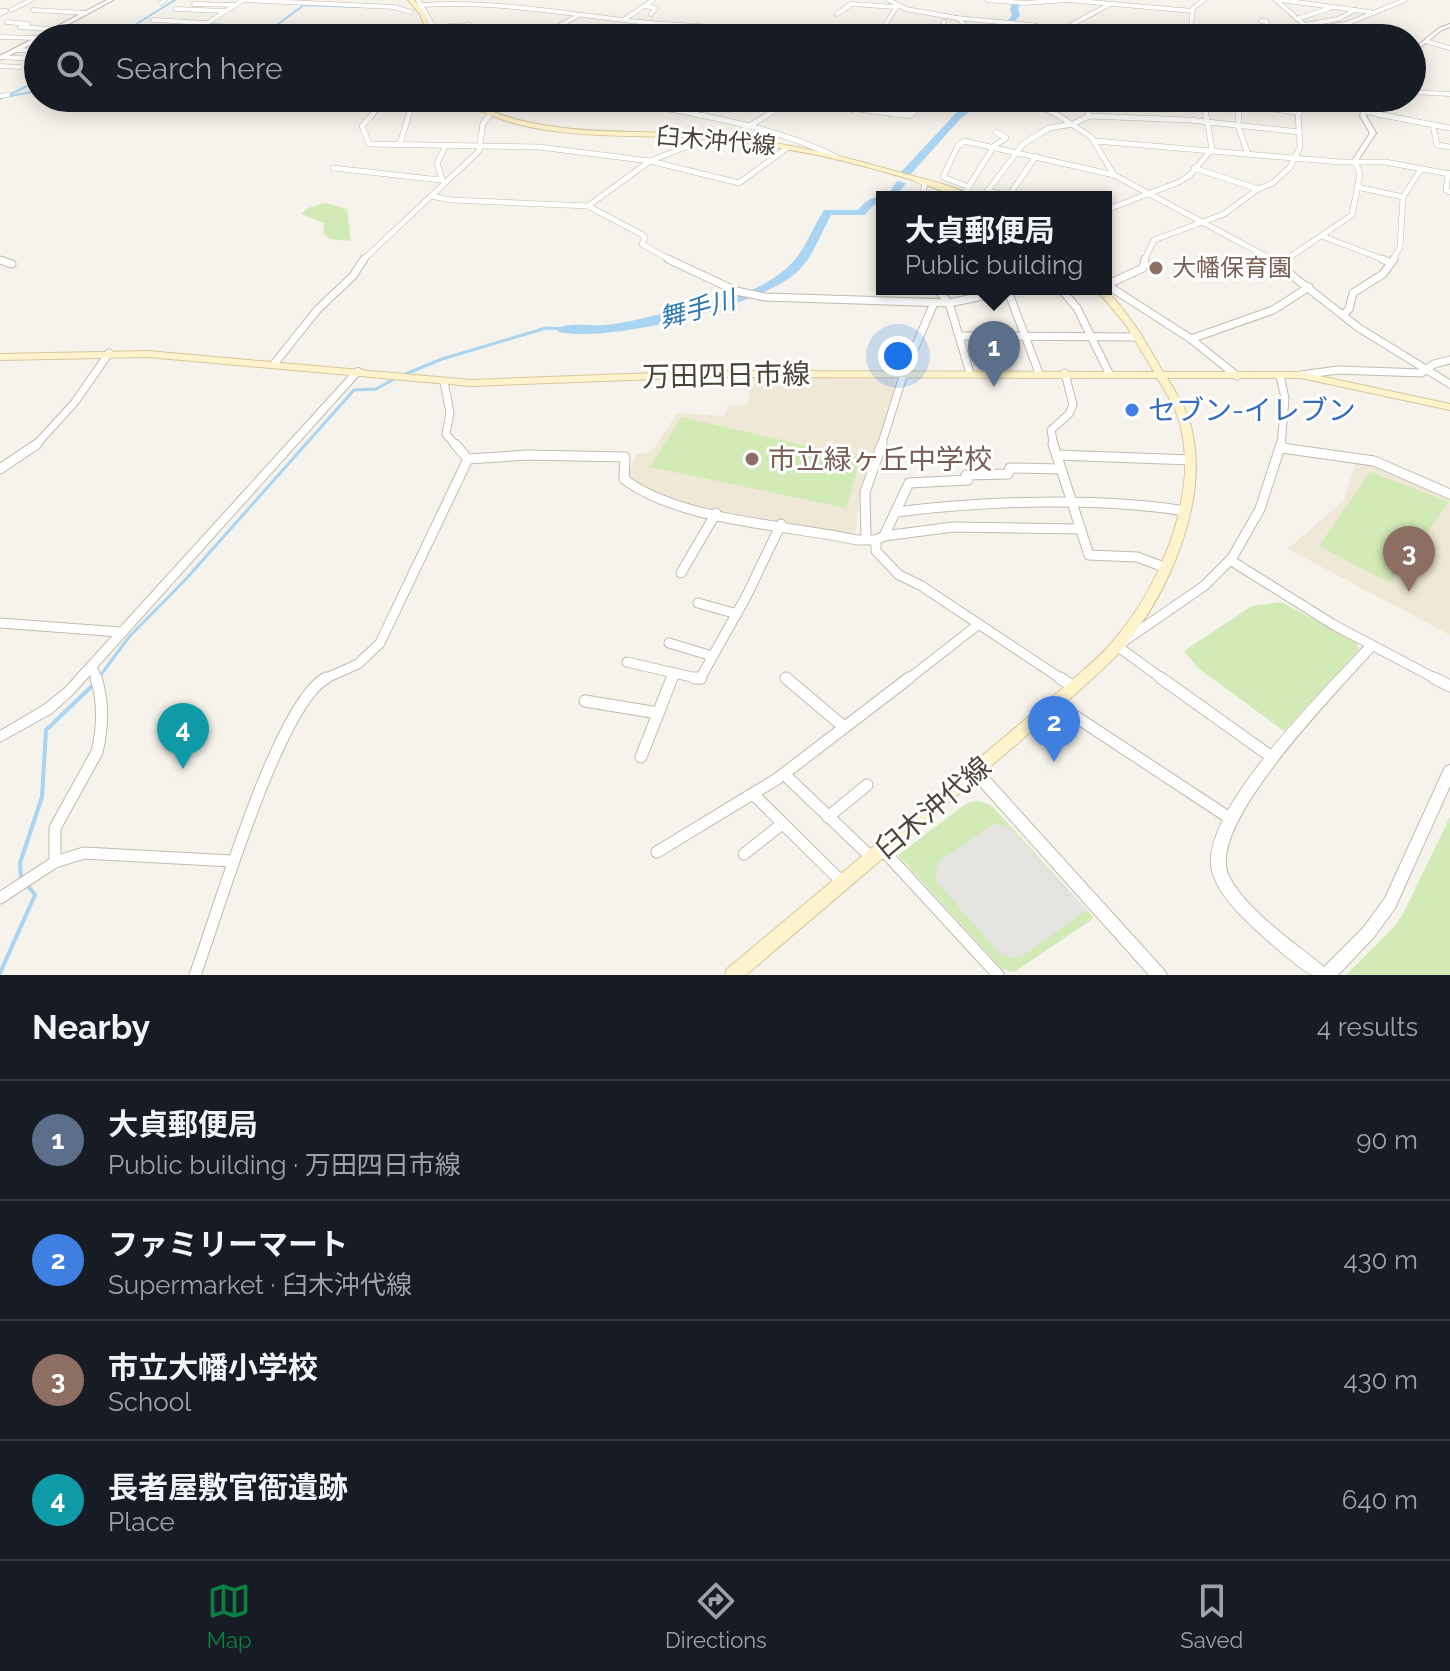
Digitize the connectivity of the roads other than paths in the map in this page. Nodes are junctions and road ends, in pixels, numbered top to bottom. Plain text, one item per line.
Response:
1 (31, 0) edge
2 (111, 0) edge
3 (221, 0) edge
4 (243, 0) edge
5 (411, 0) edge
6 (653, 0) edge
7 (889, 0) edge
8 (987, 0) edge
9 (1067, 0) edge
10 (1204, 0) edge
11 (1278, 0) edge
12 (1405, 0) edge
13 (420, 2) edge
14 (1146, 2) edge
15 (194, 4) dead end
16 (1110, 4) junction
17 (1307, 4) junction
18 (235, 5) junction
19 (644, 6) junction
20 (1335, 6) junction
21 (249, 7) dead end
22 (897, 7) junction
23 (175, 9) dead end
24 (11, 10) dead end
25 (33, 10) dead end
26 (1289, 10) junction
27 (1355, 10) junction
28 (226, 11) junction
29 (1193, 11) junction
30 (411, 12) dead end
31 (86, 13) junction
32 (1371, 13) junction
33 (651, 14) dead end
34 (837, 14) dead end
35 (579, 15) junction
36 (957, 18) junction
37 (625, 19) junction
38 (1297, 19) junction
39 (153, 20) dead end
40 (1261, 21) dead end
41 (7, 22) dead end
42 (206, 23) joint
43 (24, 24) edge
44 (65, 24) edge
45 (427, 24) edge
46 (433, 24) edge
47 (563, 24) edge
48 (688, 24) edge
49 (884, 24) edge
50 (963, 24) edge
51 (1030, 24) edge
52 (1076, 24) edge
53 (1191, 24) edge
54 (1267, 24) edge
55 (1304, 24) edge
56 (1316, 24) edge
57 (1343, 24) edge
58 (1450, 25) edge
59 (20, 27) dead end
60 (24, 27) edge
61 (0, 38) edge
62 (24, 38) edge
63 (1428, 42) joint
64 (24, 46) edge
65 (1450, 48) edge
66 (16, 50) junction
67 (24, 50) edge
68 (1, 57) edge
69 (24, 58) edge
70 (0, 66) edge
71 (20, 67) dead end
72 (1426, 93) edge
73 (1450, 94) edge
74 (8, 95) dead end
75 (0, 96) edge
76 (373, 112) edge
77 (410, 112) edge
78 (492, 112) joint
79 (681, 112) edge
80 (772, 112) edge
81 (871, 112) edge
82 (914, 112) edge
83 (1053, 112) edge
84 (1087, 112) edge
85 (1206, 112) edge
86 (1239, 112) edge
87 (1292, 112) edge
88 (1363, 112) edge
89 (1368, 112) edge
90 (1300, 113) joint
91 (1089, 116) junction
92 (1205, 121) junction
93 (1073, 124) junction
94 (750, 125) junction
95 (1238, 125) junction
96 (1433, 125) junction
97 (1450, 128) edge
98 (996, 132) dead end
99 (1299, 132) junction
100 (728, 138) junction
101 (1096, 141) junction
102 (400, 144) junction
103 (446, 145) junction
104 (482, 145) junction
105 (994, 146) junction
106 (1450, 147) edge
107 (787, 148) junction
108 (1212, 149) junction
109 (1016, 151) junction
110 (1247, 152) junction
111 (1036, 156) junction
112 (1298, 156) junction
113 (650, 161) junction
114 (1355, 161) junction
115 (333, 168) dead end
116 (1194, 168) junction
117 (1421, 169) junction
118 (1449, 173) edge
119 (1114, 175) junction
120 (442, 181) junction
121 (925, 183) junction
122 (969, 187) junction
123 (1357, 187) junction
124 (1258, 189) junction
125 (923, 191) edge
126 (950, 191) edge
127 (968, 191) edge
128 (988, 191) edge
129 (1015, 191) edge
130 (1450, 192) edge
131 (1147, 195) junction
132 (431, 196) junction
133 (1403, 197) junction
134 (588, 206) junction
135 (1112, 208) edge
136 (1199, 222) junction
137 (1322, 236) junction
138 (0, 260) edge
139 (1391, 263) junction
140 (12, 264) dead end
141 (1280, 264) junction
142 (1112, 282) edge
143 (1309, 287) junction
144 (1112, 289) edge
145 (942, 295) edge
146 (988, 295) edge
147 (1010, 295) edge
148 (1066, 295) edge
149 (1106, 295) edge
150 (934, 303) junction
151 (949, 303) junction
152 (1343, 315) junction
153 (960, 336) junction
154 (1139, 337) junction
155 (1026, 338) junction
156 (1091, 338) junction
157 (1191, 339) junction
158 (109, 353) junction
159 (0, 357) edge
160 (1450, 360) edge
161 (274, 364) junction
162 (1428, 370) junction
163 (358, 371) junction
164 (904, 373) junction
165 (970, 373) junction
166 (1039, 373) junction
167 (1065, 373) junction
168 (1109, 373) junction
169 (1301, 375) junction
170 (1161, 376) junction
171 (1237, 376) junction
172 (1280, 376) junction
173 (444, 382) junction
174 (1450, 384) edge
175 (1450, 407) edge
176 (1282, 448) junction
177 (1057, 455) junction
178 (468, 459) junction
179 (1191, 460) junction
180 (0, 469) edge
181 (1061, 469) junction
182 (1450, 494) edge
183 (1075, 505) junction
184 (1186, 511) junction
185 (896, 512) junction
186 (716, 513) junction
187 (781, 524) junction
188 (1081, 529) junction
189 (875, 538) junction
190 (1230, 560) junction
191 (1164, 567) junction
192 (681, 573) dead end
193 (698, 603) dead end
194 (737, 614) junction
195 (0, 623) edge
196 (979, 624) junction
197 (120, 632) junction
198 (669, 643) dead end
199 (1117, 646) junction
200 (1371, 646) junction
201 (712, 656) junction
202 (627, 662) dead end
203 (92, 666) junction
204 (674, 673) junction
205 (786, 678) dead end
206 (1450, 686) edge
207 (1074, 687) junction
208 (585, 701) dead end
209 (1055, 703) junction
210 (658, 713) junction
211 (844, 727) junction
212 (0, 737) edge
213 (641, 757) dead end
214 (1273, 758) junction
215 (1450, 771) edge
216 (976, 772) junction
217 (784, 774) junction
218 (867, 785) dead end
219 (753, 794) junction
220 (828, 817) junction
221 (1231, 819) junction
222 (782, 824) junction
223 (657, 852) dead end
224 (744, 854) dead end
225 (877, 854) junction
226 (232, 861) junction
227 (55, 862) junction
228 (842, 882) junction
229 (0, 898) edge
230 (195, 975) edge
231 (733, 975) edge
232 (998, 975) edge
233 (1159, 975) edge
234 (1324, 975) edge

1 - 24 street
2 - 31 street
3 - 4 street
4 - 18 street
4 - 30 street
5 - 45 main road
6 - 19 street
7 - 22 street
8 - 9 street
9 - 16 street
10 - 29 street
11 - 17 street
11 - 26 street
12 - 32 street
13 - 35 street
13 - 46 street
14 - 16 street
14 - 29 street
15 - 18 street
16 - 52 street
17 - 20 street
17 - 26 street
18 - 21 street
18 - 28 street
19 - 33 street
19 - 37 street
20 - 27 street
20 - 38 street
22 - 34 street
22 - 36 street
22 - 49 street
23 - 28 street
25 - 31 street
26 - 38 street
27 - 32 street
27 - 56 street
28 - 42 street
29 - 53 street
31 - 44 street
32 - 57 street
35 - 37 street
35 - 47 street
36 - 50 street
36 - 51 street
37 - 48 street
38 - 55 street
39 - 42 street
40 - 54 street
41 - 43 street
58 - 63 street
59 - 60 street
61 - 62 street
63 - 65 street
64 - 66 street
66 - 67 street
66 - 68 street
68 - 69 street
70 - 71 street
72 - 73 street
74 - 75 street
76 - 102 street
77 - 102 street
78 - 100 main road, 臼木沖代線
78 - 104 street
79 - 94 street
80 - 94 street
81 - 82 street
83 - 93 street
84 - 91 street
85 - 92 street
86 - 95 street
87 - 90 street
88 - 114 street
89 - 96 street
90 - 99 street
91 - 92 street
91 - 93 street
92 - 95 street
92 - 108 street
93 - 101 street
93 - 109 street
94 - 100 street
94 - 121 street
95 - 99 street
95 - 110 street
96 - 97 street
96 - 106 street
98 - 105 street
99 - 112 street
100 - 107 main road, 臼木沖代線
100 - 113 street
101 - 108 street
101 - 119 street
102 - 103 street
103 - 104 street
103 - 120 street
104 - 113 street
104 - 120 street
105 - 109 street
105 - 122 street
105 - 122 street
107 - 113 street
107 - 121 main road, 臼木沖代線
108 - 110 street
108 - 116 street
109 - 111 street
109 - 128 street
110 - 112 street
111 - 119 street
111 - 129 street
112 - 114 street
112 - 124 street
113 - 134 street
114 - 117 street
114 - 123 street
115 - 120 street
116 - 124 street
116 - 131 street
117 - 118 street
117 - 133 street
118 - 130 street
119 - 131 street
120 - 132 street
121 - 125 street
121 - 126 main road, 臼木沖代線
122 - 127 street
123 - 133 street
123 - 137 street
124 - 136 street
131 - 135 street
131 - 136 street
132 - 134 street
132 - 161 street
133 - 139 street
134 - 150 street
136 - 141 street
136 - 142 street
137 - 139 street
137 - 141 street
138 - 140 street
139 - 152 street
141 - 143 street
143 - 152 street
143 - 157 street
144 - 157 street
145 - 151 street
146 - 151 street
147 - 155 street
148 - 156 street
149 - 154 main road, 臼木沖代線
150 - 151 street
150 - 164 street
151 - 153 street
152 - 162 street
153 - 155 street
153 - 165 street
154 - 156 street
154 - 170 main road, 臼木沖代線
155 - 156 street
155 - 166 street
156 - 168 street
157 - 171 street
158 - 159 main road, 万田四日市線
158 - 161 main road, 万田四日市線
158 - 180 street
160 - 162 street
161 - 163 main road, 万田四日市線
162 - 169 street
162 - 174 street
163 - 173 main road, 万田四日市線
163 - 197 street
164 - 165 main road, 万田四日市線
164 - 173 main road, 万田四日市線
164 - 189 street
165 - 166 main road, 万田四日市線
166 - 167 main road, 万田四日市線
167 - 168 main road, 万田四日市線
167 - 177 street
168 - 170 main road, 万田四日市線
169 - 172 main road, 万田四日市線
169 - 175 main road, 万田四日市線
170 - 171 main road, 万田四日市線
170 - 179 main road, 臼木沖代線
171 - 172 main road, 万田四日市線
172 - 176 street
173 - 178 street
176 - 182 street
176 - 190 street
177 - 179 street
177 - 181 street
178 - 186 street
178 - 226 street
179 - 184 main road, 臼木沖代線
181 - 183 street
181 - 185 street
183 - 184 street
183 - 185 street
183 - 188 street
184 - 191 main road, 臼木沖代線
185 - 189 street
186 - 187 street
186 - 192 street
187 - 189 street
187 - 194 street
188 - 189 street
188 - 191 street
189 - 196 street
190 - 199 street
190 - 200 street
191 - 199 main road, 臼木沖代線
193 - 194 street
194 - 201 street
195 - 197 street
196 - 207 street
196 - 211 street
197 - 203 street
198 - 201 street
199 - 207 main road, 臼木沖代線
199 - 214 street
200 - 206 street
200 - 214 street
201 - 204 street
202 - 204 street
203 - 212 street
203 - 227 street
204 - 210 street
205 - 211 street
207 - 209 main road, 臼木沖代線
208 - 210 street
209 - 216 main road, 臼木沖代線
209 - 221 street
210 - 213 street
211 - 217 street
214 - 221 street
215 - 234 street
216 - 225 main road, 臼木沖代線
216 - 233 street
217 - 219 street
217 - 220 street
218 - 220 street
219 - 222 street
219 - 223 street
220 - 225 street
221 - 234 street
222 - 224 street
222 - 228 street
225 - 228 main road, 臼木沖代線
225 - 232 street
226 - 227 street
226 - 230 street
227 - 229 street
228 - 231 main road, 臼木沖代線

